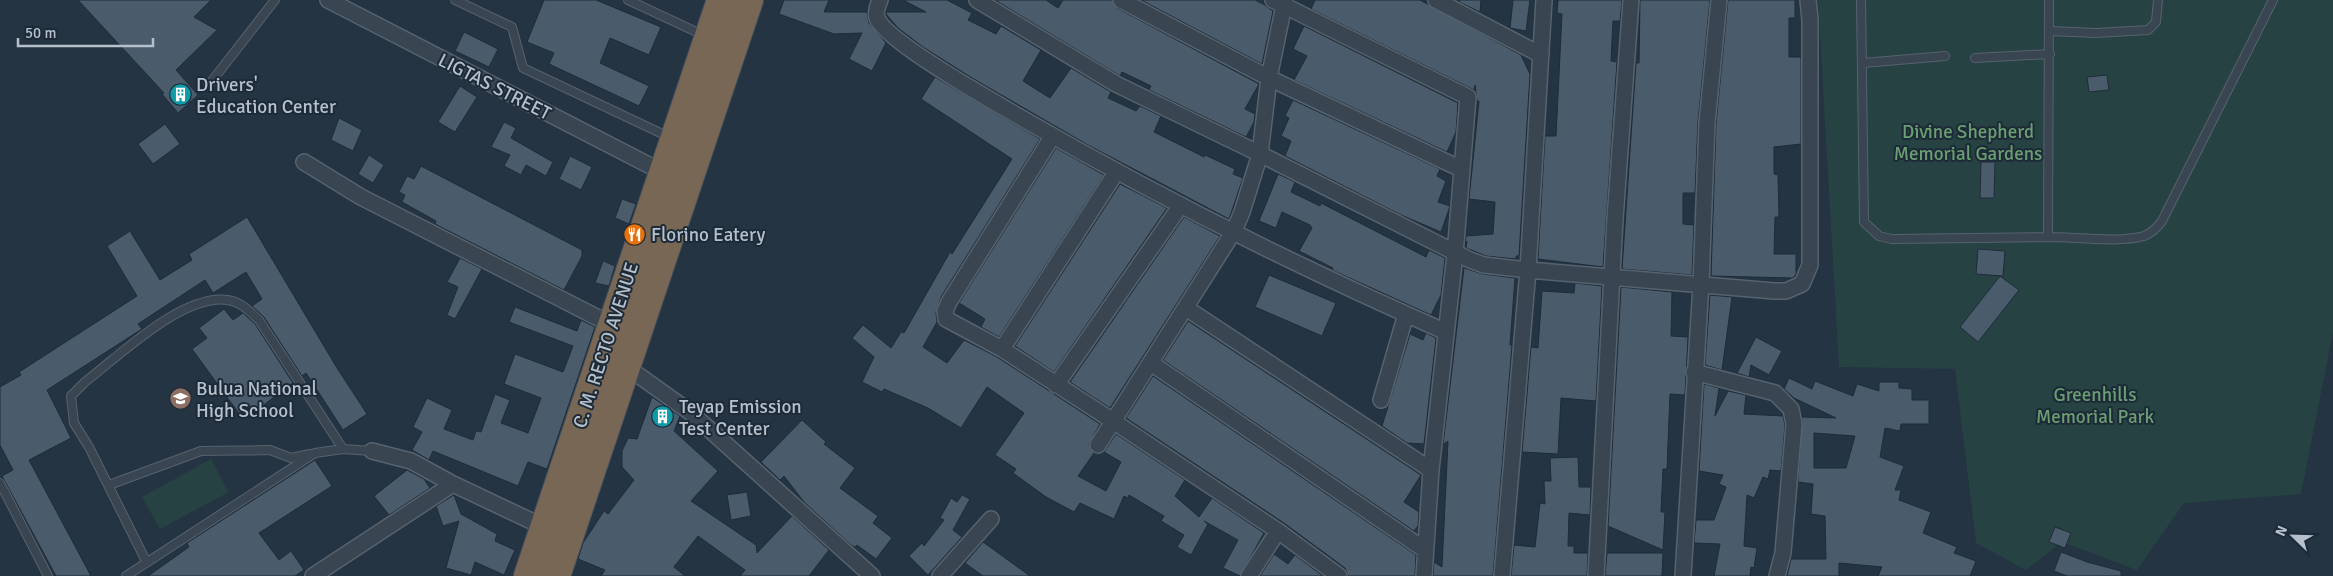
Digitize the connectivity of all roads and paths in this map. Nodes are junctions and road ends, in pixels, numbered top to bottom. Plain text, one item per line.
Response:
1 (275, 0) edge
2 (328, 0) edge
3 (455, 0) edge
4 (628, 0) edge
5 (721, 0) edge
6 (749, 0) edge
7 (880, 0) edge
8 (977, 0) edge
9 (1121, 0) edge
10 (1436, 0) edge
11 (1544, 0) edge
12 (1631, 0) edge
13 (1719, 0) edge
14 (1808, 0) edge
15 (1861, 0) edge
16 (2049, 0) edge
17 (2158, 0) edge
18 (2274, 0) edge
19 (1280, 2) edge
20 (2050, 31) junction
21 (708, 37) junction
22 (2050, 54) junction
23 (1541, 56) junction
24 (1945, 56) dead end
25 (1975, 58) dead end
26 (1863, 63) junction
27 (1269, 78) junction
28 (208, 86) dead end
29 (1052, 136) junction
30 (673, 139) junction
31 (1260, 154) junction
32 (304, 162) dead end
33 (1461, 169) junction
34 (1117, 171) junction
35 (661, 172) junction
36 (688, 183) junction
37 (1180, 204) junction
38 (1234, 231) junction
39 (2048, 237) junction
40 (1454, 254) junction
41 (1528, 270) junction
42 (1612, 278) junction
43 (1701, 284) junction
44 (1186, 308) junction
45 (1406, 314) junction
46 (612, 325) junction
47 (1446, 332) junction
48 (1002, 349) junction
49 (1151, 363) junction
50 (627, 367) junction
51 (1694, 372) junction
52 (1056, 385) junction
53 (1381, 400) dead end
54 (1113, 421) junction
55 (1098, 445) dead end
56 (343, 449) junction
57 (372, 451) joint
58 (315, 453) junction
59 (1431, 470) junction
60 (0, 483) edge
61 (109, 484) junction
62 (453, 484) junction
63 (991, 519) dead end
64 (544, 526) junction
65 (1278, 531) junction
66 (1425, 550) junction
67 (146, 562) junction
68 (48, 576) edge
69 (126, 576) edge
70 (313, 576) edge
71 (528, 576) edge
72 (556, 576) edge
73 (872, 576) edge
74 (940, 576) edge
75 (1249, 576) edge
76 (1339, 576) edge
77 (1424, 576) edge
78 (1502, 576) edge
79 (1596, 576) edge
80 (1682, 576) edge
81 (1777, 576) edge

1 - 28 lane
2 - 35 street, LIGTAS STREET
3 - 30 lane
4 - 21 lane
5 - 21 highway, C. M. RECTO AVENUE
6 - 36 highway, C. M. RECTO AVENUE
7 - 29 street
8 - 31 street
9 - 27 street
10 - 23 street
11 - 23 street
12 - 42 street
13 - 43 street
14 - 43 street
15 - 26 lane
16 - 20 lane
17 - 20 lane
18 - 39 lane
19 - 27 street
19 - 33 street
20 - 22 lane
21 - 30 highway, C. M. RECTO AVENUE
22 - 25 lane
22 - 39 lane
23 - 41 street
24 - 26 lane
26 - 39 lane
27 - 31 street
27 - 33 street
29 - 34 street
29 - 48 street
30 - 35 highway, C. M. RECTO AVENUE
31 - 38 street
31 - 40 street
32 - 46 street
33 - 40 street
34 - 37 street
34 - 48 street
35 - 36 street, LIGTAS STREET
35 - 46 highway, C. M. RECTO AVENUE
36 - 50 highway, C. M. RECTO AVENUE
37 - 38 street
37 - 52 street
38 - 44 street
38 - 45 street
40 - 41 street
40 - 47 street
41 - 42 street
41 - 78 street
42 - 43 street
42 - 79 street
43 - 51 street
44 - 49 street
44 - 59 street
45 - 47 street
45 - 53 street
46 - 64 highway, C. M. RECTO AVENUE
47 - 59 street
48 - 52 street
49 - 54 street
49 - 66 street
50 - 72 highway, C. M. RECTO AVENUE
50 - 73 street
51 - 80 street
51 - 81 street
52 - 54 street
54 - 55 street
54 - 65 street
56 - 57 lane
56 - 58 lane
56 - 61 lane
57 - 62 street
58 - 61 lane
58 - 67 lane
59 - 66 street
60 - 68 lane
61 - 67 lane
62 - 64 street
62 - 70 street
63 - 74 street
64 - 71 highway, C. M. RECTO AVENUE
65 - 75 street
65 - 76 street
66 - 77 street
67 - 69 lane

